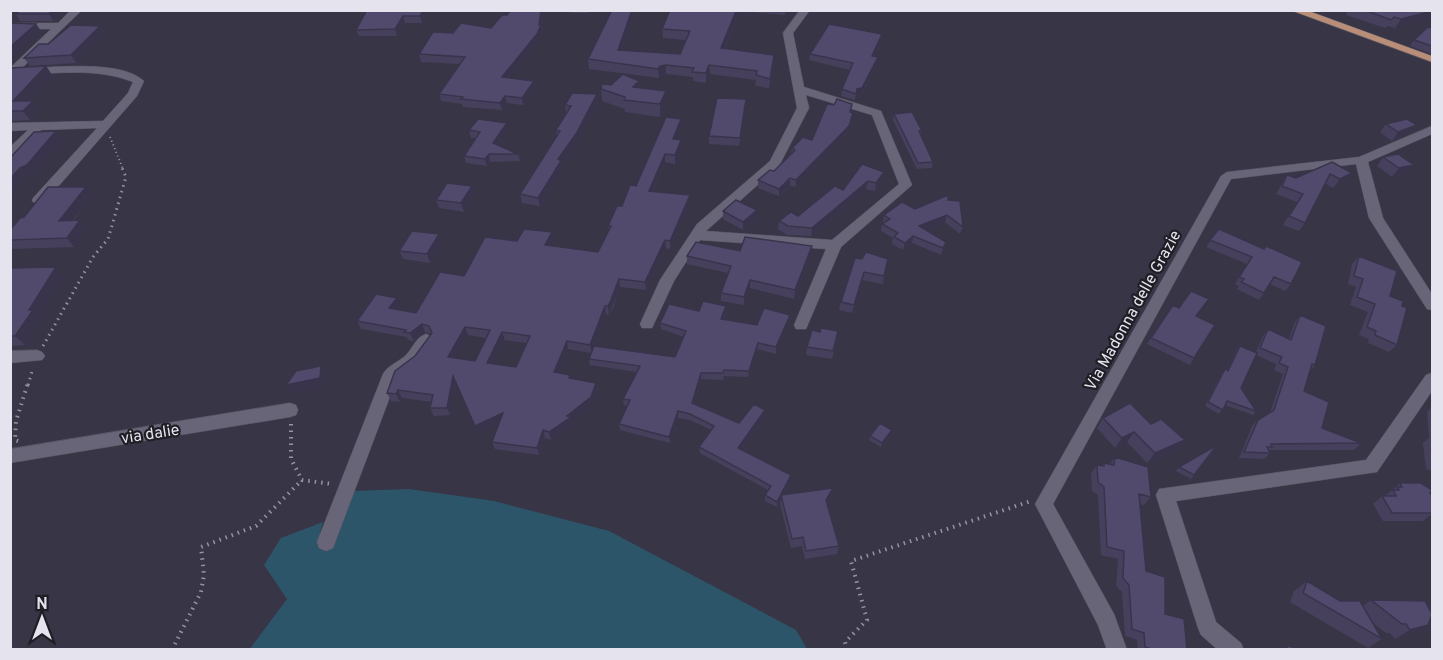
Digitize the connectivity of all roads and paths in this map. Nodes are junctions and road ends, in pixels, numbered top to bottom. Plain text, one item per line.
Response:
1 (77, 10) edge
2 (805, 10) edge
3 (1295, 10) edge
4 (10, 26) edge
5 (61, 26) junction
6 (1432, 59) edge
7 (11, 73) edge
8 (799, 89) junction
9 (105, 124) junction
10 (37, 126) junction
11 (10, 127) edge
12 (1432, 130) edge
13 (10, 155) edge
14 (1361, 160) junction
15 (28, 213) edge
16 (697, 235) junction
17 (835, 245) junction
18 (1432, 305) edge
19 (647, 324) dead end
20 (801, 325) dead end
21 (426, 340) edge
22 (37, 356) junction
23 (10, 357) edge
24 (1432, 379) edge
25 (290, 410) joint
26 (25, 442) dead end
27 (10, 456) edge
28 (302, 480) junction
29 (348, 486) junction
30 (1021, 504) dead end
31 (326, 542) dead end
32 (172, 650) edge
33 (847, 650) edge
34 (1117, 650) edge
35 (1234, 650) edge

1 - 5 street
2 - 8 street
3 - 6 main road
4 - 5 street
5 - 7 street
7 - 9 street
8 - 16 street
8 - 17 street
9 - 10 street
9 - 15 street
9 - 22 path
10 - 11 street
10 - 13 street
12 - 14 street, Via Madonna delle Grazie
14 - 18 street
14 - 34 street, Via Madonna delle Grazie
16 - 17 street
16 - 19 street
17 - 20 street
21 - 29 street
22 - 23 street
22 - 26 path
24 - 35 street
25 - 27 street, via dalie
25 - 28 path
28 - 29 path
28 - 32 path
29 - 31 street
30 - 33 path

